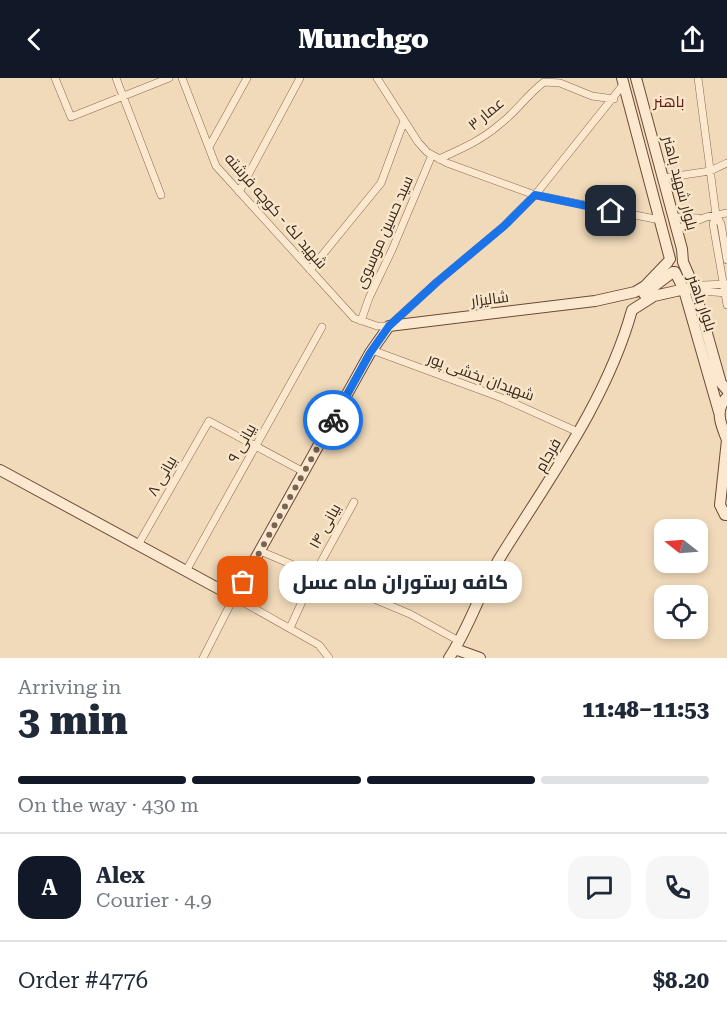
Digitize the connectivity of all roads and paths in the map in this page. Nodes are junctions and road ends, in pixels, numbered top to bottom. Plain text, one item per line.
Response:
1 (55, 78) edge
2 (116, 78) edge
3 (169, 78) edge
4 (182, 78) edge
5 (247, 78) edge
6 (300, 78) edge
7 (377, 78) edge
8 (636, 78) edge
9 (698, 78) edge
10 (543, 80) edge
11 (622, 81) edge
12 (123, 96) junction
13 (614, 99) junction
14 (404, 121) junction
15 (208, 147) junction
16 (436, 157) junction
17 (727, 163) edge
18 (710, 171) junction
19 (663, 178) junction
20 (239, 192) junction
21 (161, 195) dead end
22 (535, 195) junction
23 (727, 213) edge
24 (716, 215) junction
25 (674, 217) junction
26 (706, 217) junction
27 (660, 220) junction
28 (677, 229) junction
29 (727, 260) edge
30 (682, 262) junction
31 (672, 267) junction
32 (309, 270) junction
33 (689, 289) junction
34 (726, 289) edge
35 (630, 301) junction
36 (727, 305) edge
37 (361, 321) junction
38 (389, 326) junction
39 (322, 327) dead end
40 (372, 350) junction
41 (727, 390) edge
42 (727, 397) edge
43 (719, 412) junction
44 (578, 432) junction
45 (727, 440) edge
46 (256, 446) junction
47 (0, 470) edge
48 (304, 472) junction
49 (354, 502) dead end
50 (727, 514) edge
51 (138, 545) junction
52 (260, 551) junction
53 (186, 571) junction
54 (315, 573) junction
55 (234, 597) junction
56 (290, 628) junction
57 (454, 650) edge
58 (203, 658) edge
59 (329, 658) edge
60 (480, 658) edge

1 - 12 street
2 - 12 street
3 - 12 street
4 - 15 street, شهید لک - کوچه فرشته
5 - 15 street
6 - 20 street
7 - 14 street
8 - 19 street, بلوار شهید باهنر
9 - 18 street
10 - 13 street, عمار ۳
10 - 16 street, عمار ۳
11 - 13 street
11 - 27 street, بلوار شهید باهنر
12 - 21 street
13 - 22 street
14 - 16 street
14 - 32 street
15 - 20 street, شهید لک - کوچه فرشته
16 - 22 street
16 - 37 street, سید حسین موسوی
17 - 18 street
18 - 19 street
18 - 24 street
19 - 25 street, بلوار شهید باهنر
20 - 32 street, شهید لک - کوچه فرشته
22 - 27 street
22 - 38 street
23 - 24 street
24 - 26 street
24 - 29 street
24 - 34 street
25 - 26 street
25 - 28 street, بلوار شهید باهنر
26 - 28 street
27 - 31 street, بلوار شهید باهنر
28 - 30 street, بلوار شهید باهنر
30 - 31 street, شالیزار
30 - 33 street, بلوار باهنر
31 - 33 street, بلوار باهنر
31 - 35 street, شالیزار
32 - 37 street, شهید لک - کوچه فرشته
33 - 34 street
33 - 35 street
33 - 41 street, بلوار باهنر
33 - 43 street, بلوار باهنر
34 - 36 street
35 - 38 street, شالیزار
35 - 44 street, فرجام
37 - 38 street
38 - 40 street
39 - 46 street, بیانی ۹
40 - 44 street, شهیدان بخشی پور
40 - 48 street
42 - 43 street
43 - 45 street, بلوار باهنر
44 - 57 street, فرجام
45 - 50 street
46 - 48 street
46 - 51 street, بیانی ۸
46 - 53 street, بیانی ۹
47 - 51 street
48 - 52 street
49 - 54 street, بیانی ۱۴
51 - 53 street
52 - 54 street
52 - 55 street
53 - 55 street
54 - 56 street, بیانی ۱۴
54 - 57 street
55 - 56 street
55 - 58 street
56 - 59 street
57 - 60 street

